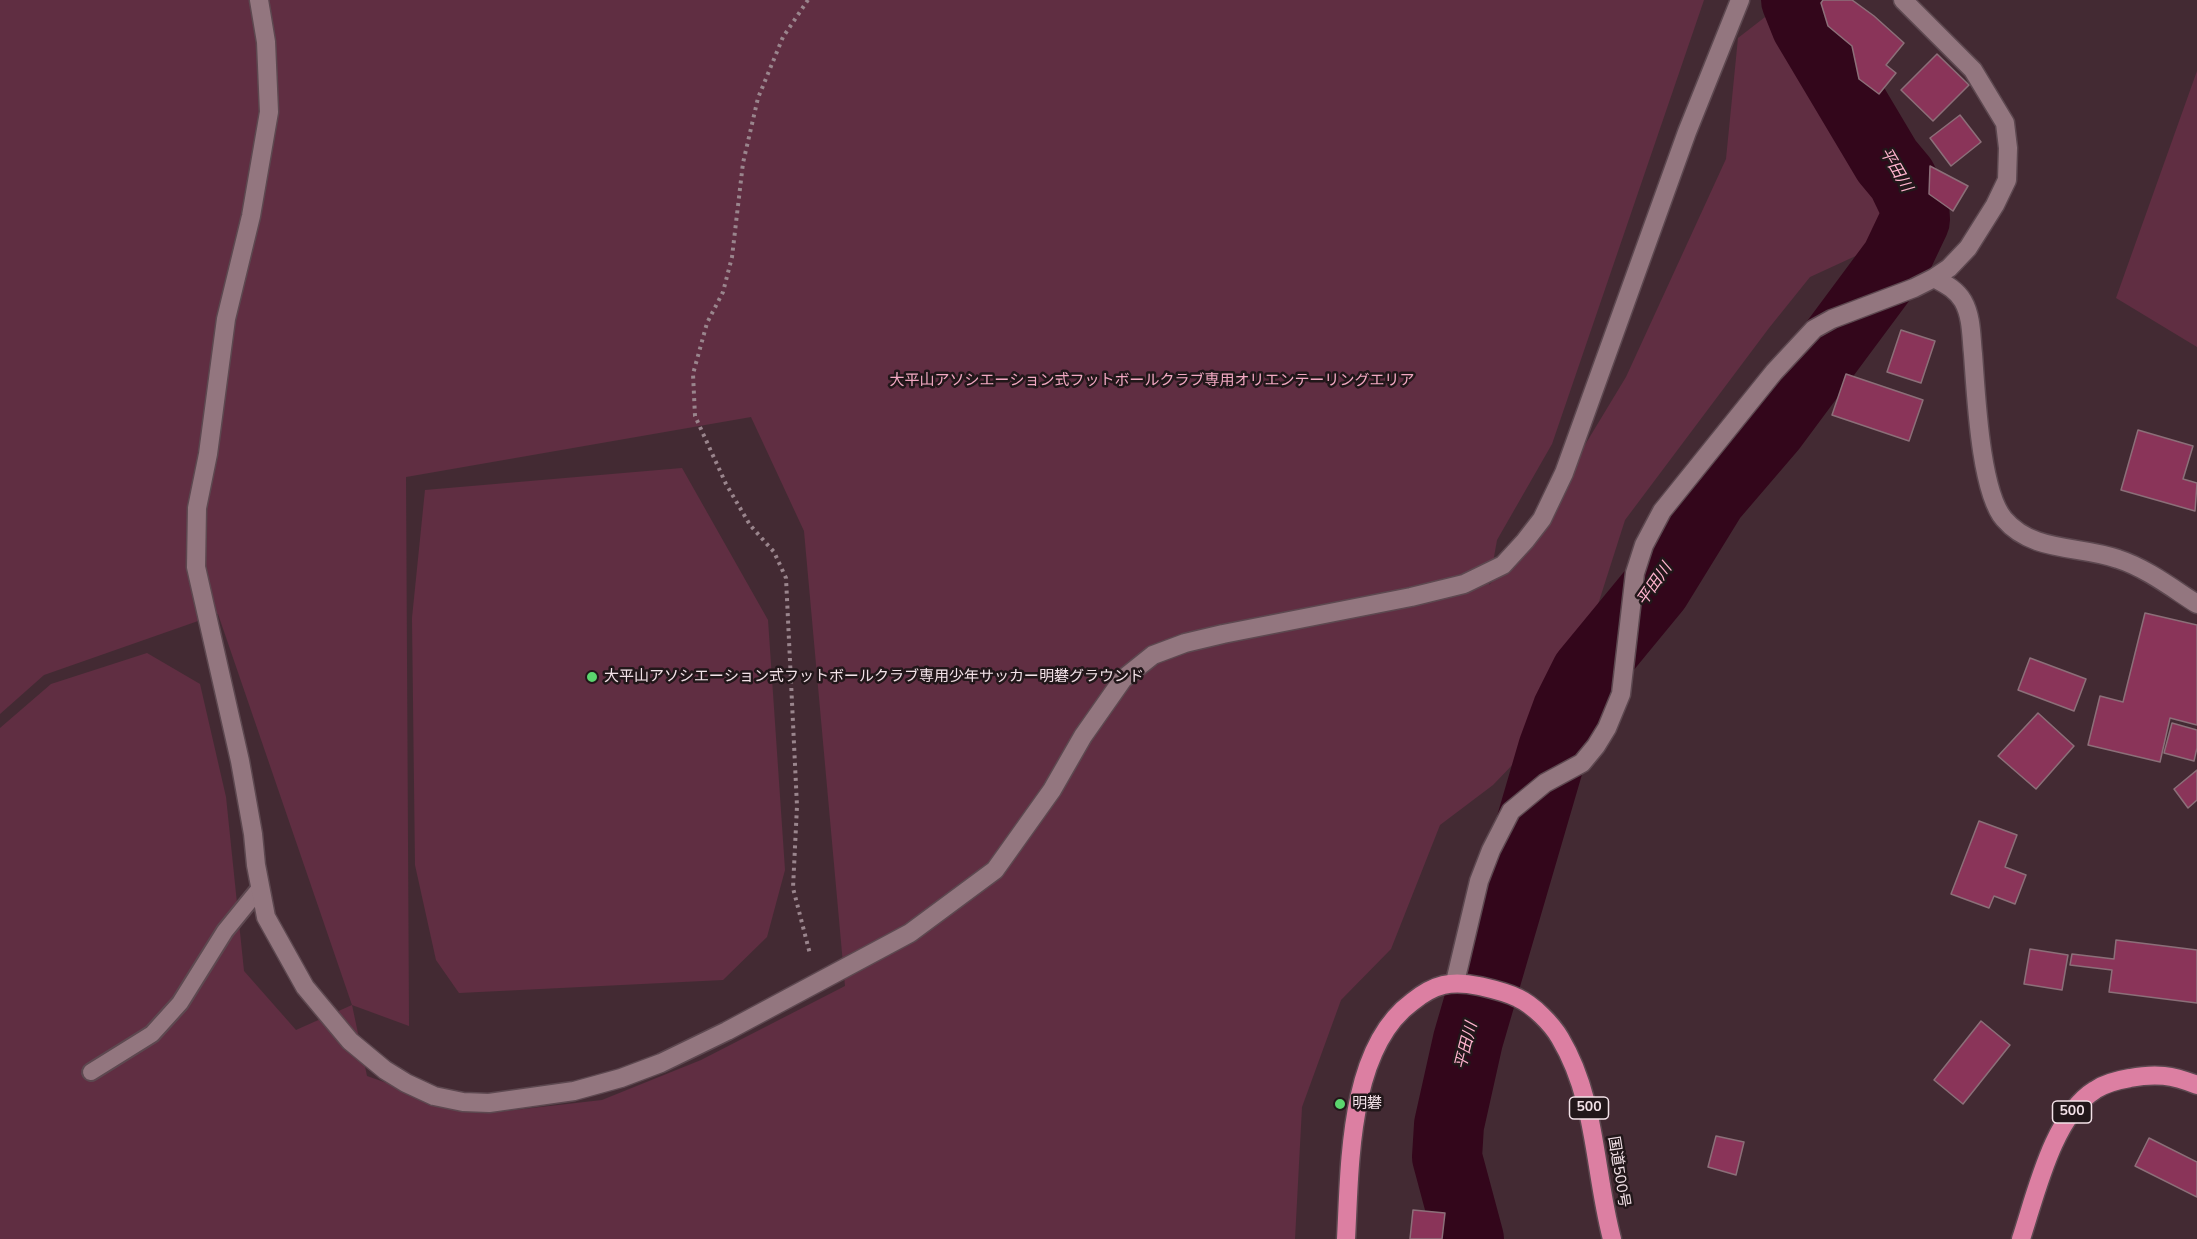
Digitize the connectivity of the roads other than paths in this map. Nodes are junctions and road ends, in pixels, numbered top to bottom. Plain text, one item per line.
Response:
1 (259, 0) edge
2 (1740, 0) edge
3 (1903, 0) edge
4 (1934, 278) junction
5 (2197, 604) edge
6 (260, 888) junction
7 (1463, 983) junction
8 (91, 1072) dead end
9 (2197, 1085) edge
10 (1346, 1239) edge
11 (1612, 1239) edge
12 (2021, 1239) edge

1 - 6 street
2 - 6 street
3 - 4 street
4 - 5 street
4 - 7 street
6 - 8 lane
7 - 10 highway
7 - 11 highway, 国道500号 / 500
9 - 12 highway, 500

